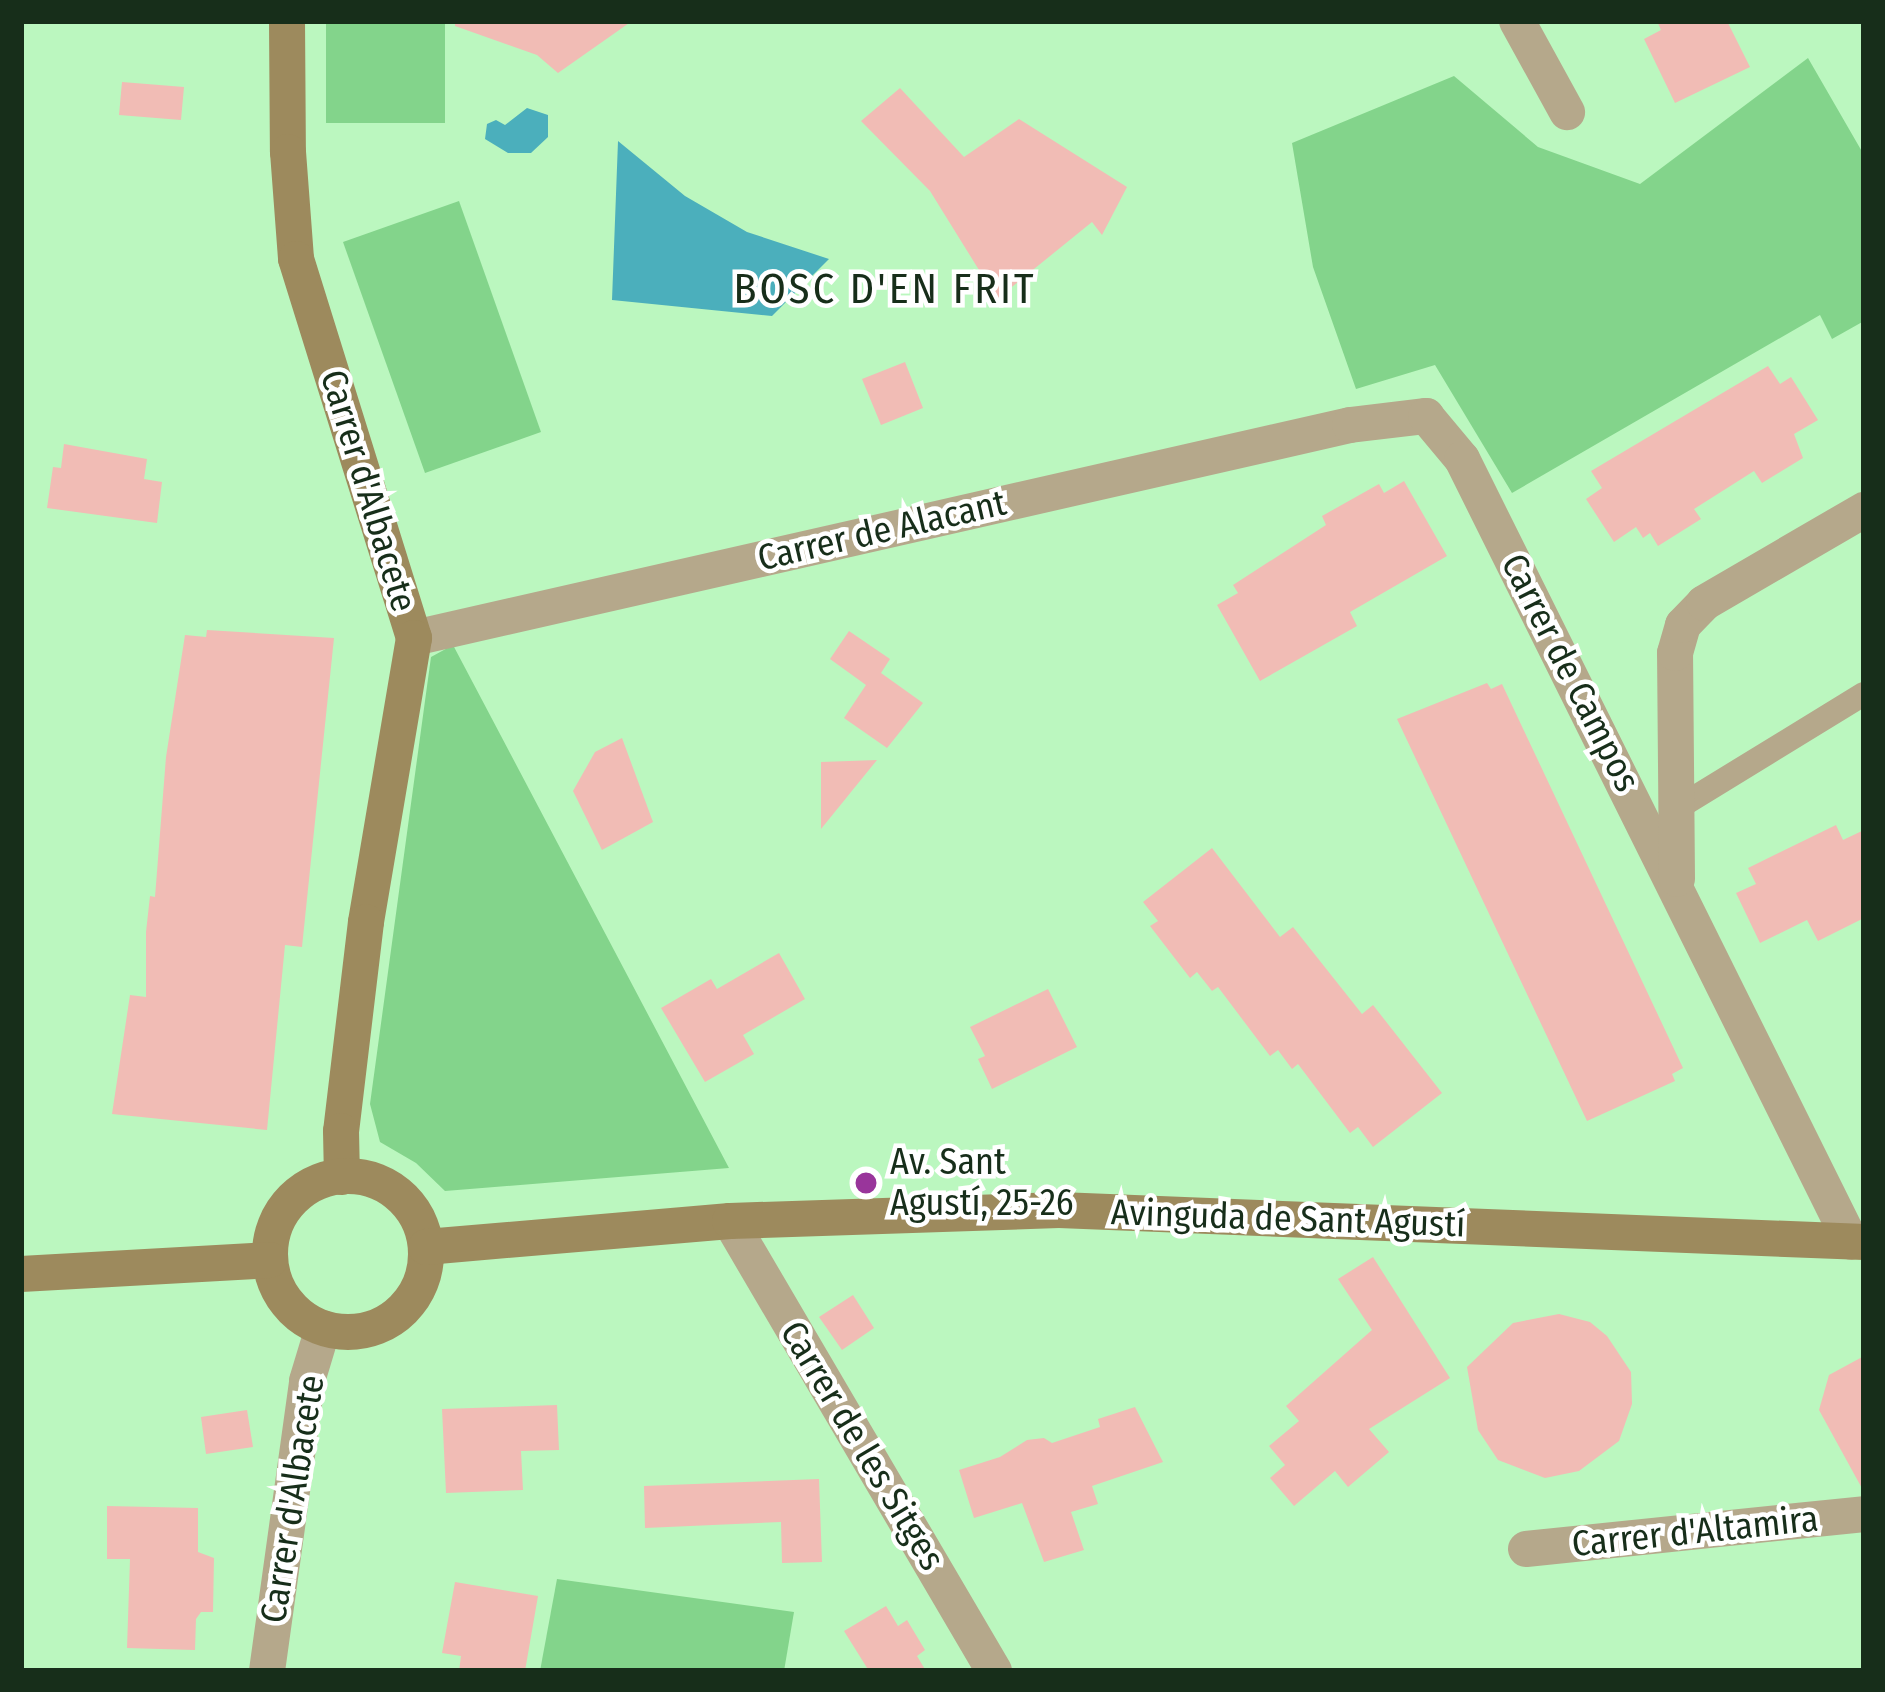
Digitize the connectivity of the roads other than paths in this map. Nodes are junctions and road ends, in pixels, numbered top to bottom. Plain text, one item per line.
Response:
1 (287, 21) edge
2 (1517, 21) edge
3 (1568, 112) dead end
4 (1462, 459) joint
5 (1864, 510) edge
6 (413, 638) junction
7 (1864, 694) edge
8 (1676, 809) junction
9 (1677, 886) junction
10 (342, 1177) junction
11 (730, 1221) junction
12 (1857, 1242) edge
13 (425, 1247) junction
14 (270, 1260) junction
15 (21, 1274) edge
16 (323, 1328) junction
17 (1864, 1514) edge
18 (1526, 1550) dead end
19 (267, 1671) edge
20 (994, 1671) edge

1 - 6 street, Carrer d'Albacete
2 - 3 street
4 - 6 street, Carrer de Alacant
4 - 9 street, Carrer de Campos
5 - 8 street, Carrer de Campos
6 - 10 street, Carrer d'Albacete
7 - 8 lane, Carrer de Campos
8 - 9 street, Carrer de Campos
9 - 12 street, Carrer de Campos
10 - 13 street
10 - 14 street
11 - 12 street, Avinguda de Sant Agustí
11 - 13 street, Avinguda de Sant Agustí
11 - 20 street, Carrer de les Sitges
13 - 16 street
14 - 15 street
14 - 16 street
16 - 19 street, Carrer d'Albacete
17 - 18 street, Carrer d'Altamira

